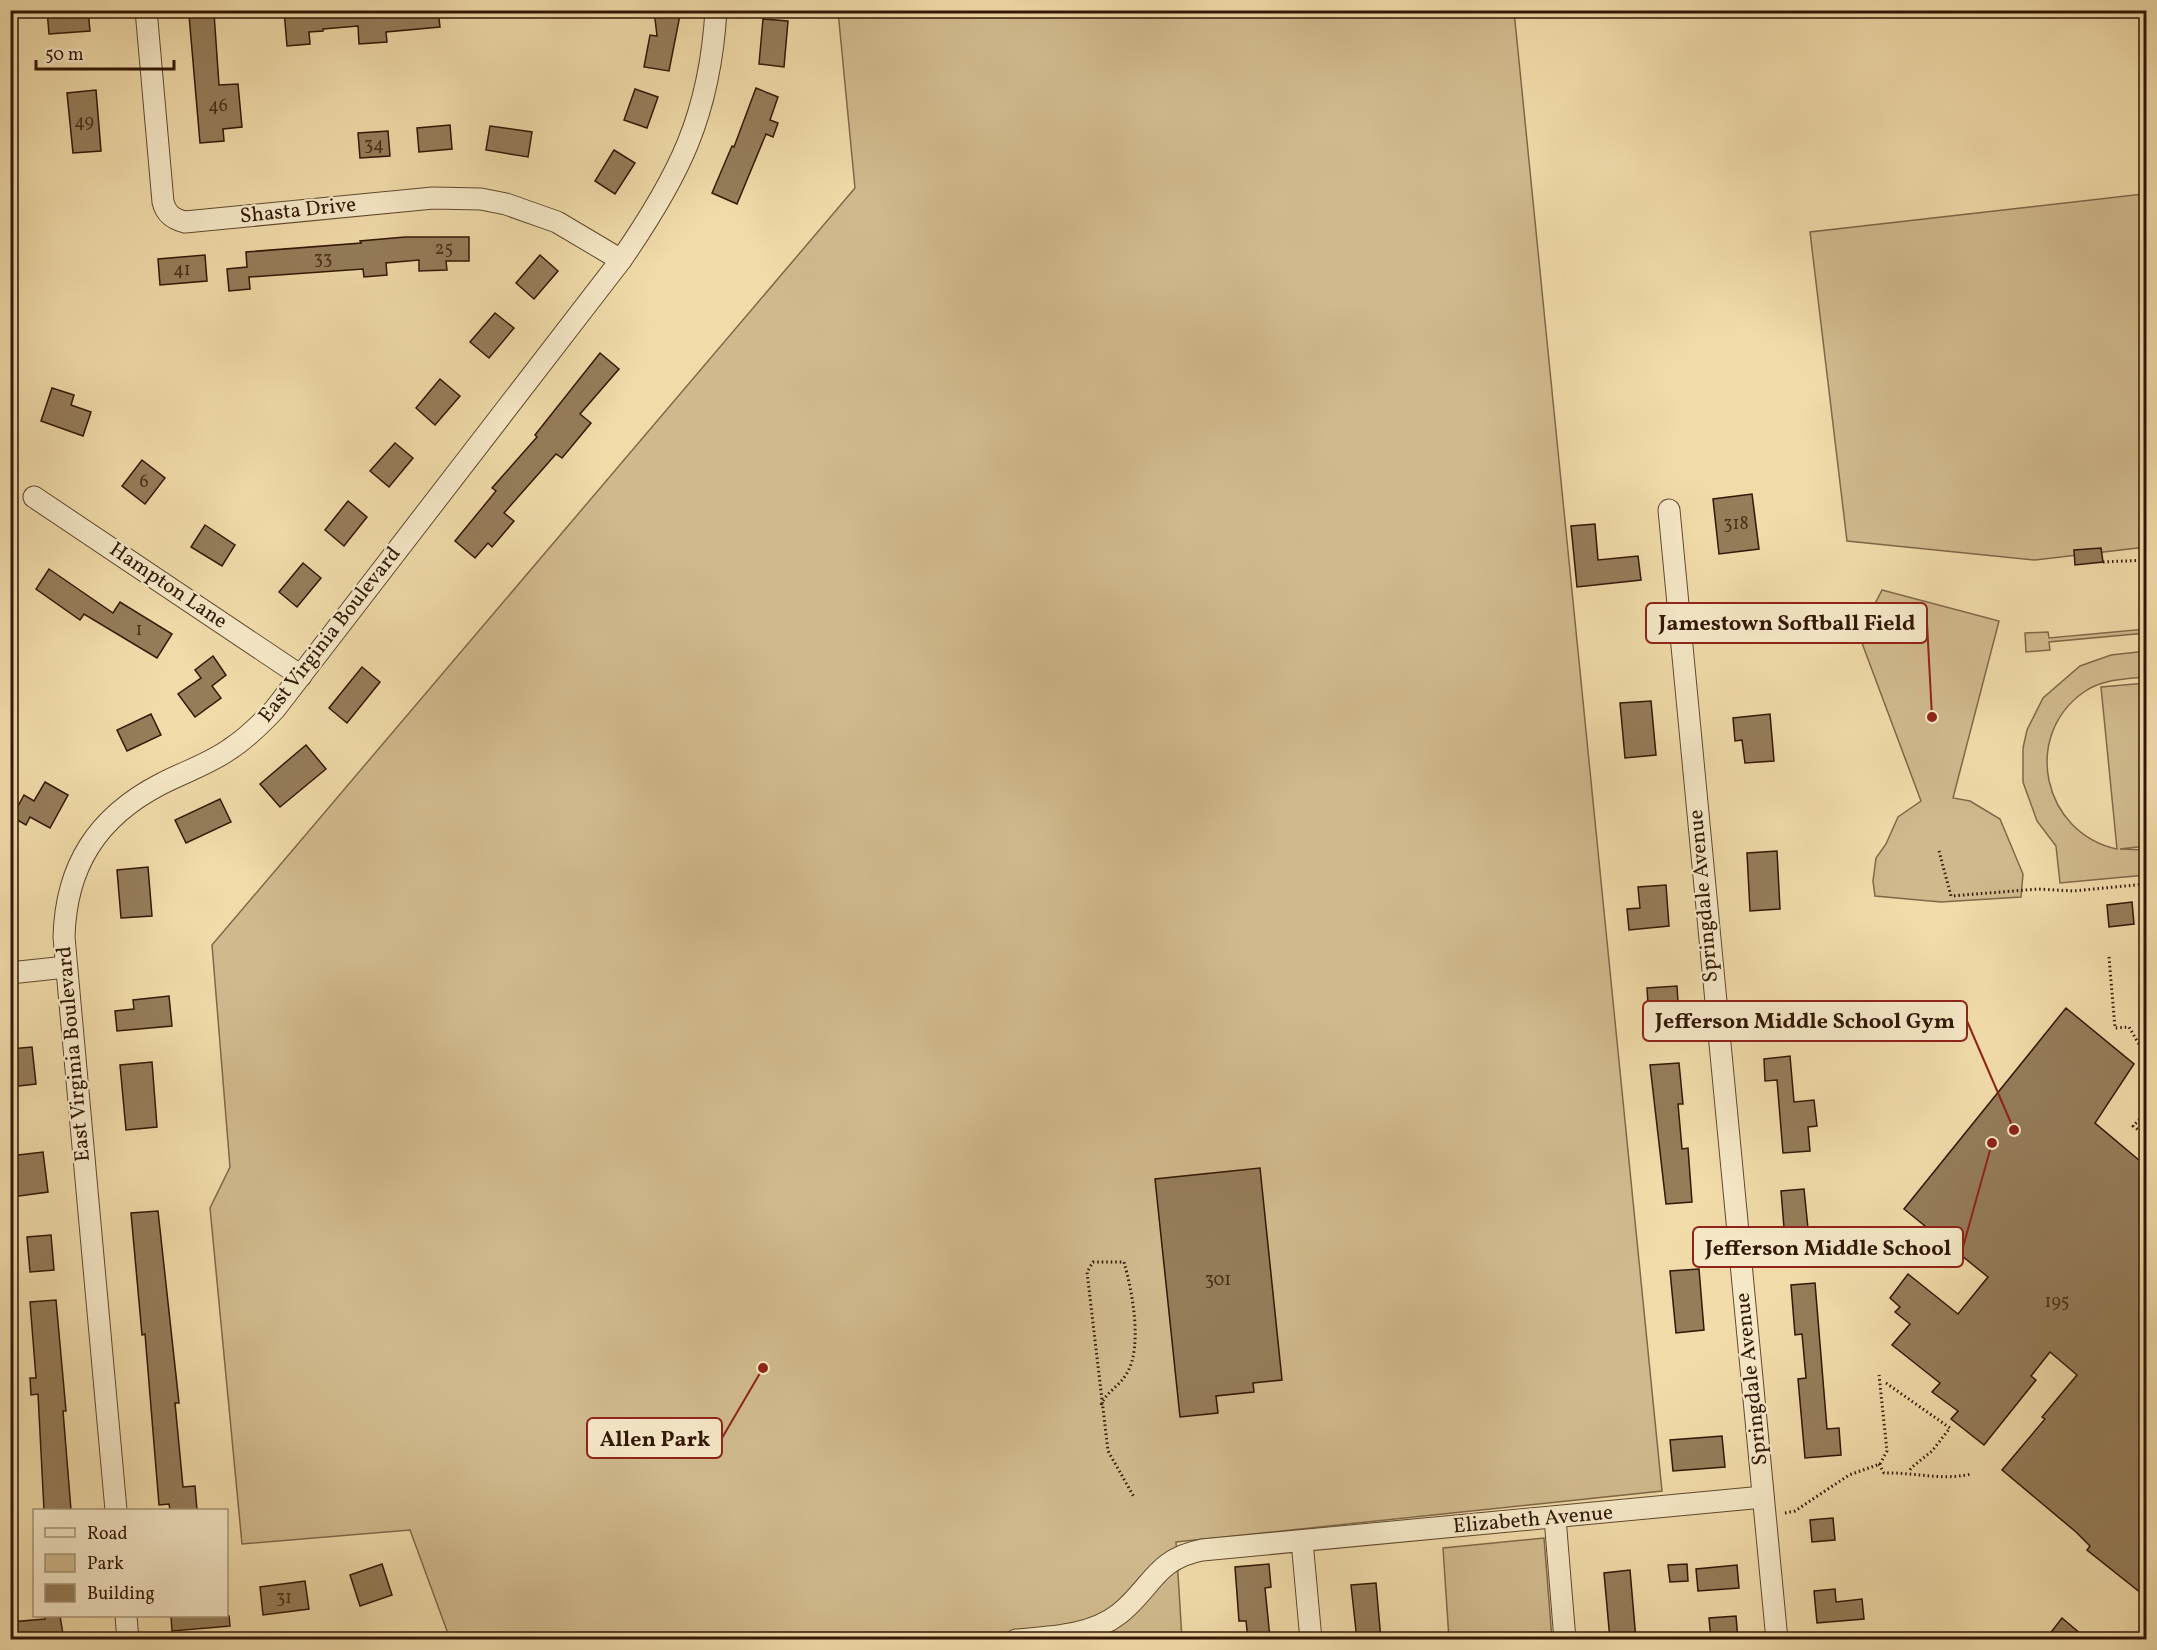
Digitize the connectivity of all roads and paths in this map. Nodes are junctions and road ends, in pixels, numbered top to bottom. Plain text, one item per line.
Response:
1 (146, 10) edge
2 (716, 10) edge
3 (621, 260) junction
4 (34, 497) dead end
5 (1669, 510) dead end
6 (2146, 560) edge
7 (2103, 562) dead end
8 (301, 676) junction
9 (1938, 851) dead end
10 (2146, 884) edge
11 (2109, 957) dead end
12 (66, 967) junction
13 (10, 973) edge
14 (2146, 1056) edge
15 (2146, 1113) edge
16 (2146, 1136) edge
17 (1879, 1375) dead end
18 (1886, 1383) dead end
19 (1101, 1405) junction
20 (1879, 1464) junction
21 (1909, 1472) junction
22 (1971, 1474) dead end
23 (1134, 1497) dead end
24 (1764, 1506) junction
25 (116, 1509) edge
26 (1555, 1518) junction
27 (1302, 1541) junction
28 (126, 1617) edge
29 (128, 1640) edge
30 (1016, 1640) edge
31 (1311, 1640) edge
32 (1566, 1640) edge
33 (1776, 1640) edge

1 - 3 street, Shasta Drive
2 - 3 street, East Virginia Boulevard
3 - 8 street, East Virginia Boulevard
4 - 8 street, Hampton Lane
5 - 24 street, Springdale Avenue
6 - 7 path
8 - 12 street, East Virginia Boulevard
9 - 10 path
11 - 14 path
12 - 13 street
12 - 25 street, East Virginia Boulevard
15 - 16 path
17 - 20 path
18 - 21 path
19 - 19 path
19 - 23 path
20 - 21 path
20 - 24 path
21 - 22 path
24 - 26 street, Elizabeth Avenue
24 - 33 street, Springdale Avenue
26 - 27 street, Elizabeth Avenue
26 - 32 street
27 - 30 street, Elizabeth Avenue
27 - 31 street
28 - 29 street

